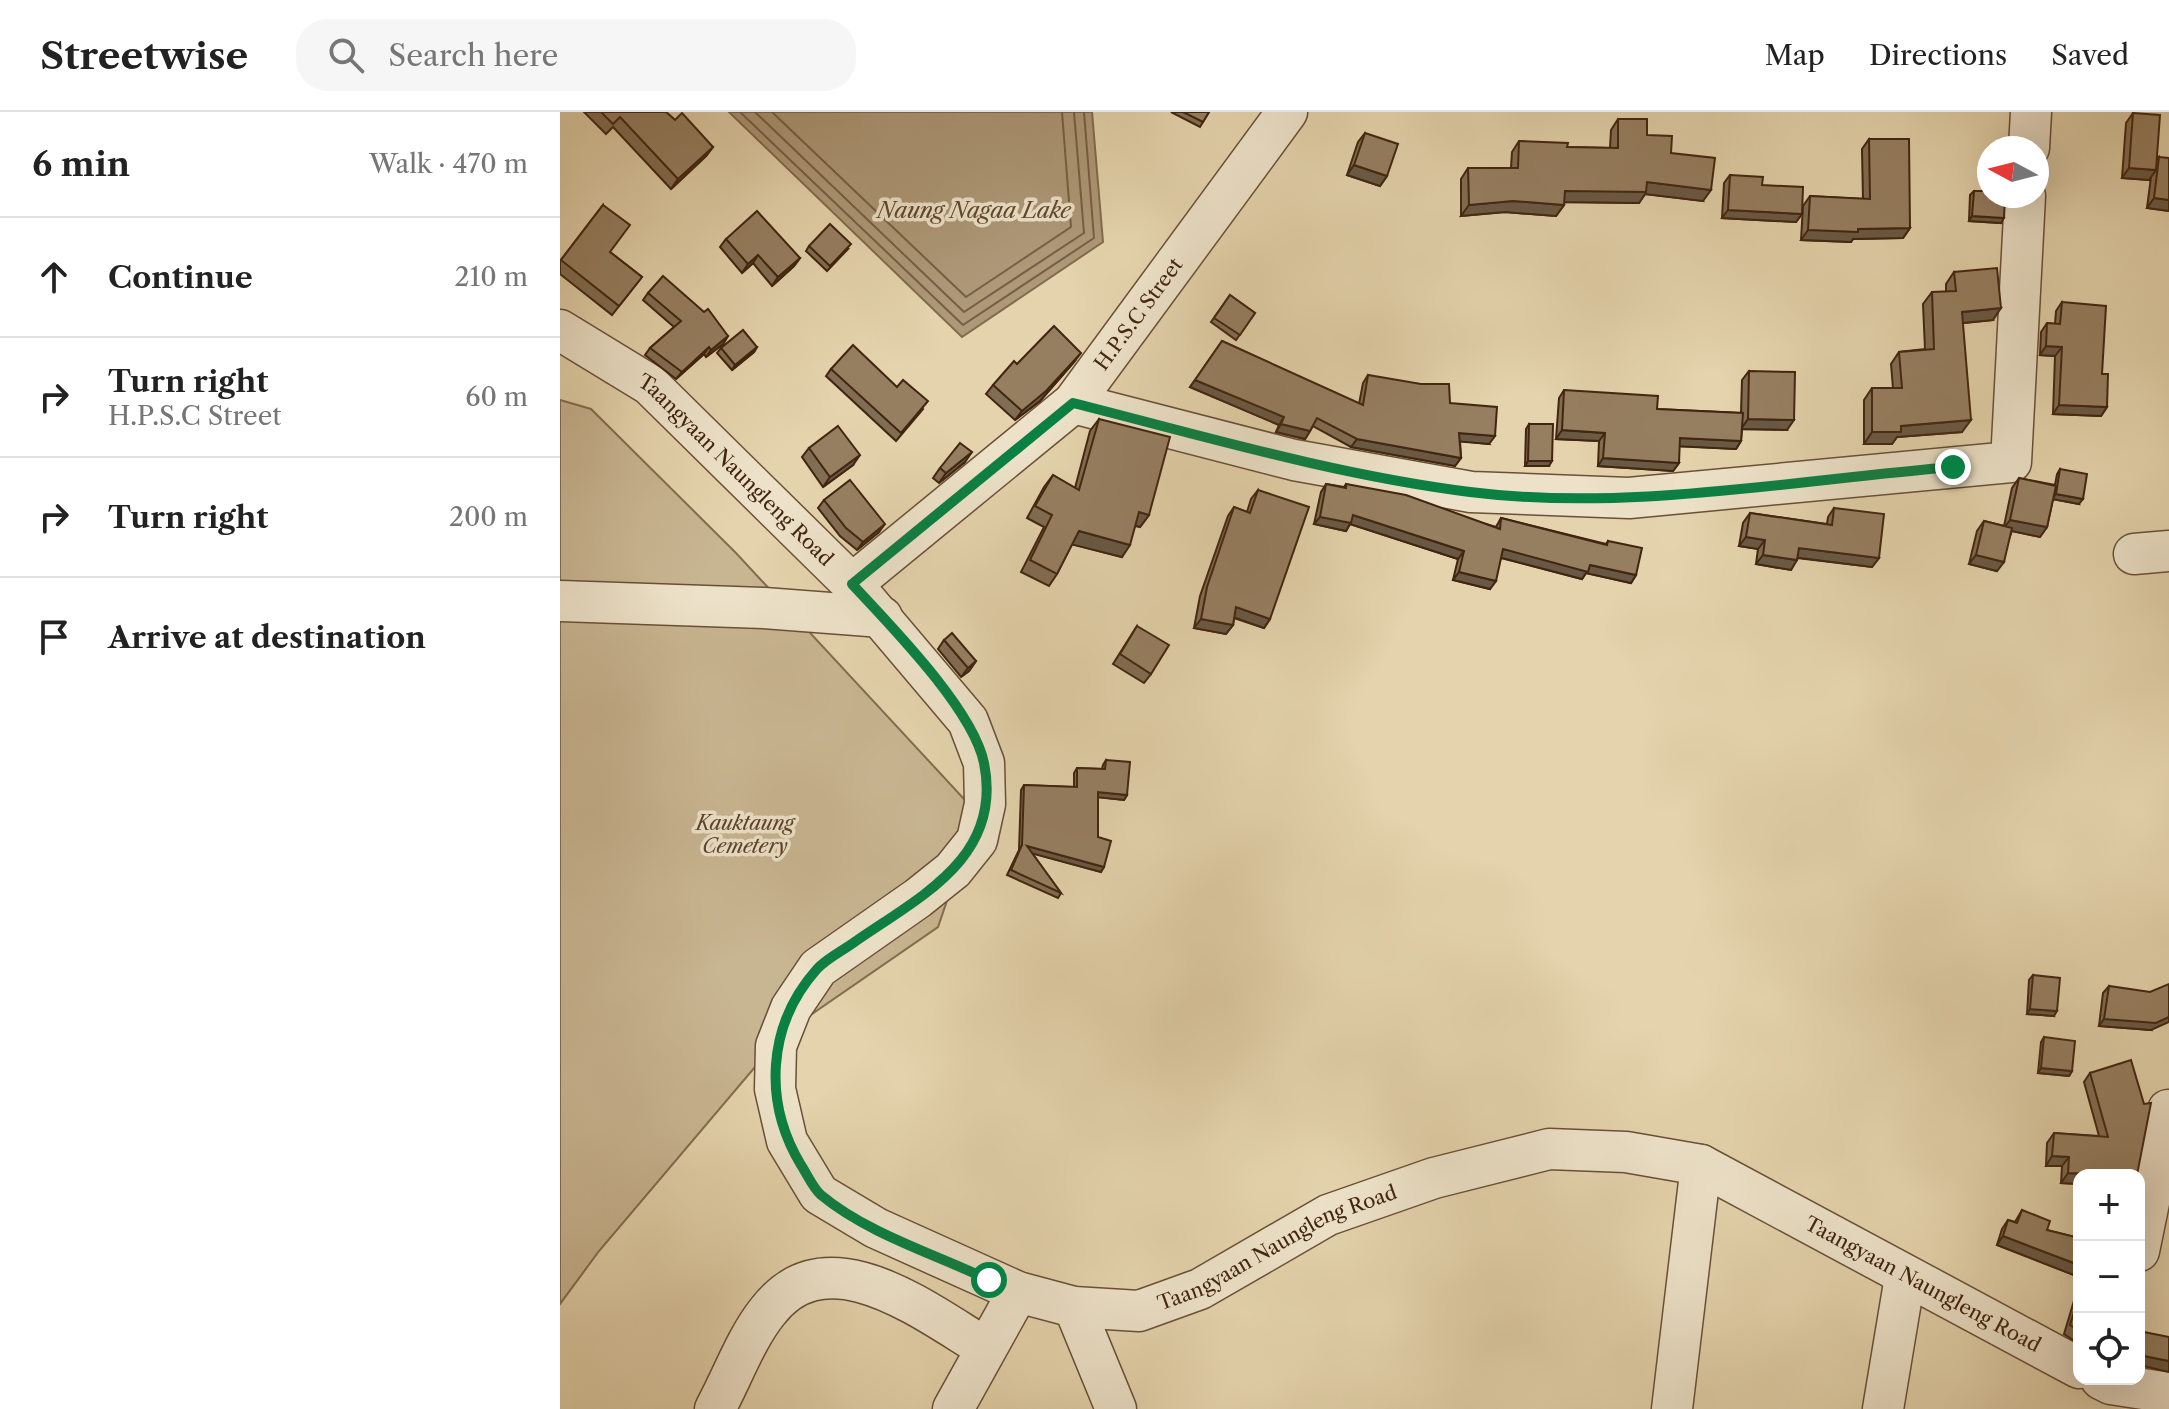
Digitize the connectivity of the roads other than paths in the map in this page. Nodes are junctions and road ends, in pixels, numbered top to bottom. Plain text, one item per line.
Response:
1 (1287, 112) edge
2 (2031, 112) edge
3 (2030, 136) edge
4 (2024, 208) edge
5 (560, 330) edge
6 (1073, 403) junction
7 (852, 584) junction
8 (560, 601) edge
9 (882, 617) junction
10 (2168, 1110) edge
11 (1701, 1165) junction
12 (2141, 1241) edge
13 (1905, 1277) junction
14 (1018, 1292) junction
15 (1074, 1307) junction
16 (986, 1348) junction
17 (2073, 1368) edge
18 (2109, 1385) edge
19 (2169, 1393) edge
20 (715, 1409) edge
21 (953, 1409) edge
22 (1116, 1409) edge
23 (1672, 1409) edge
24 (1883, 1409) edge

1 - 6 street, H.P.S.C Street
2 - 3 street
4 - 6 street
5 - 7 street, Taangyaan Naungleng Road
6 - 7 street, H.P.S.C Street
7 - 9 street, Taangyaan Naungleng Road
8 - 9 street
9 - 14 street, Taangyaan Naungleng Road
10 - 12 street
11 - 13 street, Taangyaan Naungleng Road
11 - 15 street, Taangyaan Naungleng Road
11 - 23 street
13 - 17 street, Taangyaan Naungleng Road
13 - 24 street
14 - 15 street, Taangyaan Naungleng Road
14 - 16 street
15 - 22 street
16 - 20 street
16 - 21 street
18 - 19 street, Taangyaan Naungleng Road

